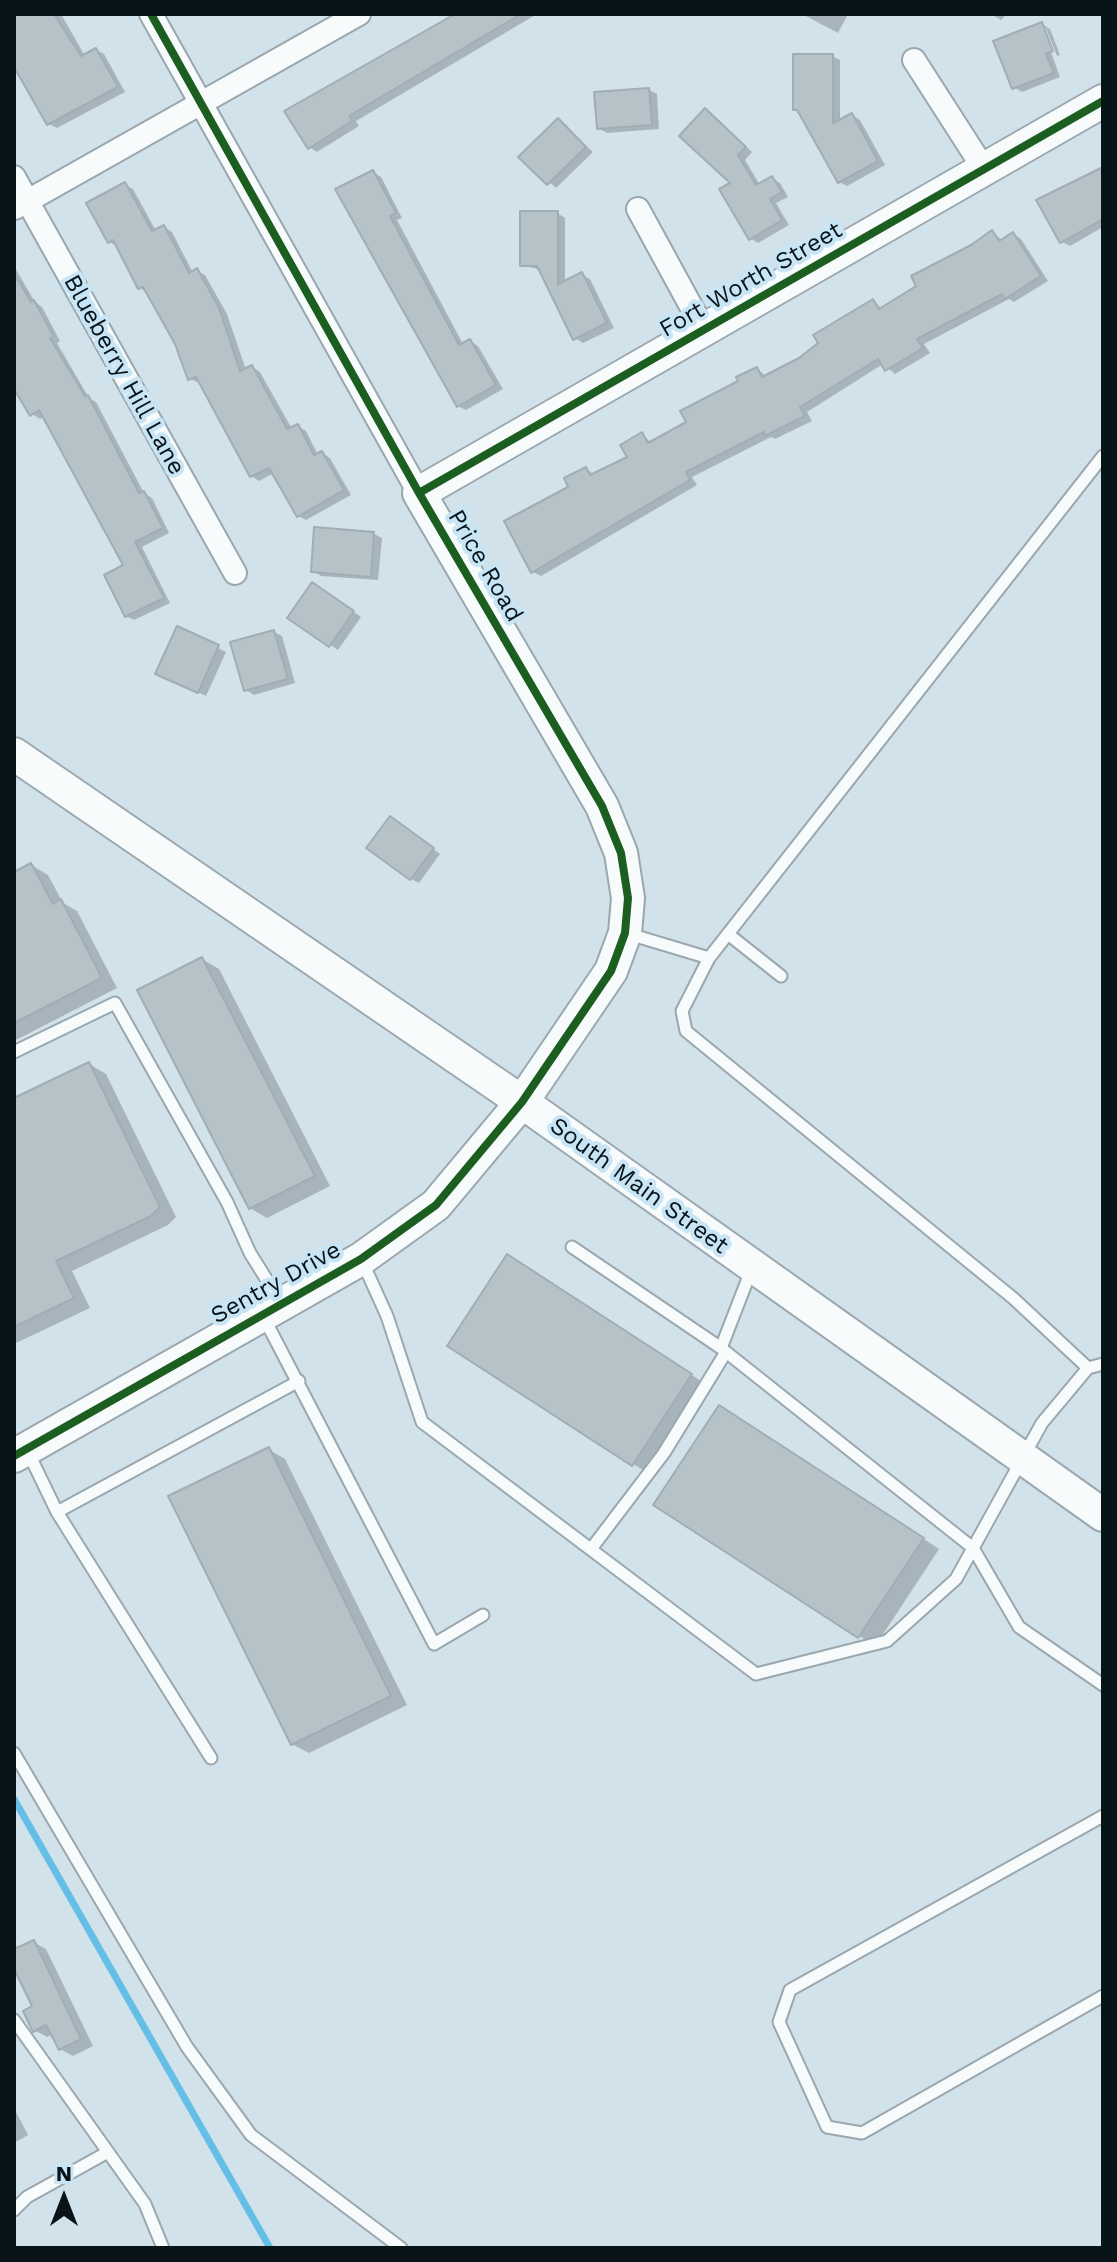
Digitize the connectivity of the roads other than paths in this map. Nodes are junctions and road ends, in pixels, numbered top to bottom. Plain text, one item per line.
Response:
1 (151, 14) edge
2 (359, 14) edge
3 (914, 60) dead end
4 (1103, 101) edge
5 (200, 105) junction
6 (984, 169) junction
7 (14, 177) edge
8 (20, 204) edge
9 (638, 209) dead end
10 (704, 330) junction
11 (1103, 456) edge
12 (419, 493) junction
13 (235, 573) dead end
14 (14, 754) edge
15 (625, 933) junction
16 (728, 934) junction
17 (709, 958) junction
18 (781, 976) dead end
19 (14, 1052) edge
20 (522, 1102) junction
21 (572, 1247) dead end
22 (361, 1259) junction
23 (752, 1268) junction
24 (271, 1307) junction
25 (724, 1350) junction
26 (1103, 1364) edge
27 (1088, 1368) junction
28 (299, 1381) junction
29 (20, 1452) edge
30 (1022, 1459) junction
31 (57, 1512) junction
32 (1103, 1515) edge
33 (973, 1548) junction
34 (591, 1549) junction
35 (483, 1615) dead end
36 (1103, 1685) edge
37 (14, 1753) edge
38 (211, 1758) dead end
39 (1103, 1816) edge
40 (1103, 1996) edge
41 (14, 2020) edge
42 (108, 2152) junction
43 (14, 2210) edge
44 (163, 2248) edge
45 (401, 2248) edge

1 - 5 street, Price Road
2 - 5 street
3 - 6 street
4 - 6 street, Fort Worth Street
5 - 8 street
5 - 12 street, Price Road
6 - 10 street, Fort Worth Street
7 - 8 street, Blueberry Hill Lane
8 - 13 street, Blueberry Hill Lane
9 - 10 street
10 - 12 street, Fort Worth Street
11 - 16 lane
12 - 15 street, Price Road
14 - 20 street, South Main Street
15 - 17 lane
15 - 20 street, Price Road
16 - 17 lane
16 - 18 lane
17 - 27 lane
19 - 24 lane
20 - 22 street, Sentry Drive
20 - 23 street, South Main Street
21 - 25 lane
22 - 24 street, Sentry Drive
22 - 34 lane
23 - 25 lane
23 - 30 street, South Main Street
24 - 28 lane
24 - 29 street, Sentry Drive
25 - 33 lane
25 - 34 lane
26 - 27 lane
27 - 30 lane
28 - 31 lane
28 - 35 lane
29 - 31 lane
30 - 32 street, South Main Street
30 - 33 lane
31 - 38 lane
33 - 34 lane
33 - 36 lane
37 - 45 lane
39 - 40 lane
41 - 42 lane
42 - 43 lane
42 - 44 lane

